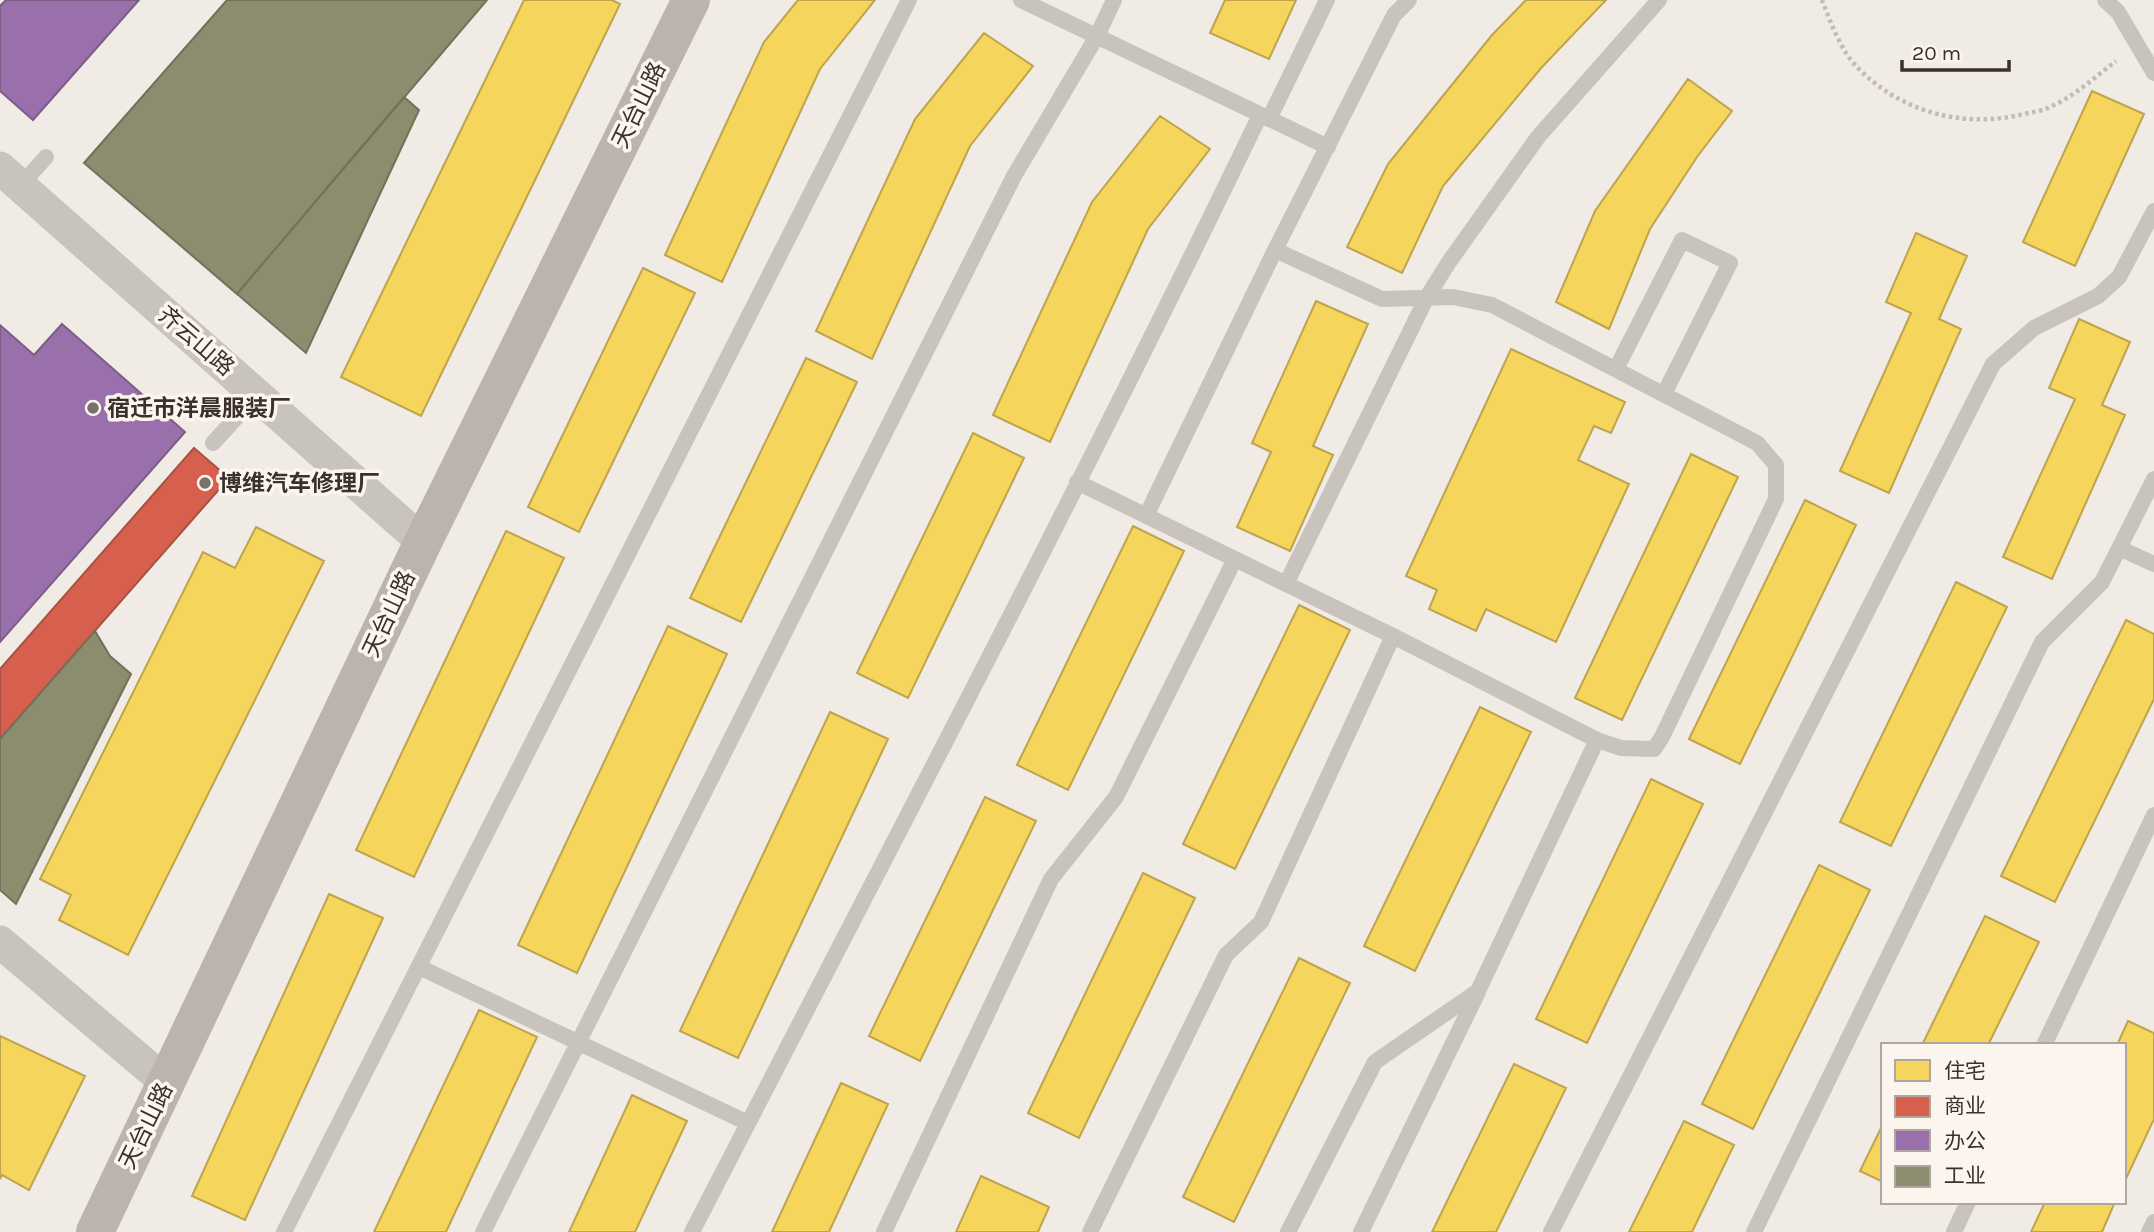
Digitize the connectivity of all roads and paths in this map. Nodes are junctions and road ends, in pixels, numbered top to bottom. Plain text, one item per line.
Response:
1 (691, 0) edge
2 (909, 0) edge
3 (1021, 0) edge
4 (1114, 0) edge
5 (1327, 0) edge
6 (1409, 0) edge
7 (1659, 0) edge
8 (1822, 0) edge
9 (2105, 0) edge
10 (1097, 36) junction
11 (2137, 45) junction
12 (2154, 73) edge
13 (1264, 117) junction
14 (1328, 147) junction
15 (46, 157) dead end
16 (10, 177) edge
17 (2154, 211) edge
18 (1275, 250) junction
19 (1427, 297) junction
20 (1616, 369) junction
21 (1664, 394) junction
22 (257, 395) junction
23 (212, 443) dead end
24 (2154, 479) edge
25 (1077, 482) junction
26 (1146, 516) junction
27 (423, 542) junction
28 (2119, 548) junction
29 (1235, 559) junction
30 (2154, 564) edge
31 (1286, 584) junction
32 (1393, 636) junction
33 (1597, 740) junction
34 (2154, 815) edge
35 (0, 942) edge
36 (419, 967) junction
37 (1478, 991) junction
38 (578, 1042) junction
39 (2045, 1043) edge
40 (167, 1083) junction
41 (748, 1123) junction
42 (1967, 1204) edge
43 (2154, 1222) edge
44 (95, 1232) edge
45 (284, 1232) edge
46 (483, 1232) edge
47 (691, 1232) edge
48 (884, 1232) edge
49 (1090, 1232) edge
50 (1288, 1232) edge
51 (1361, 1232) edge
52 (1551, 1232) edge
53 (1754, 1232) edge
54 (1954, 1232) edge
55 (2150, 1232) edge

1 - 27 street, 天台山路
2 - 36 lane
3 - 10 lane
4 - 10 lane
5 - 13 lane
6 - 14 lane
7 - 19 lane
8 - 11 path
9 - 11 lane
10 - 13 lane
10 - 38 lane
11 - 12 lane
13 - 14 lane
13 - 25 lane
14 - 18 lane
15 - 16 lane
16 - 22 street, 齐云山路
17 - 52 lane
18 - 19 lane
18 - 26 lane
19 - 20 lane
19 - 31 lane
20 - 21 lane
20 - 21 lane
21 - 33 lane
22 - 23 lane
22 - 27 street, 齐云山路
24 - 28 lane
25 - 26 lane
25 - 41 lane
26 - 29 lane
27 - 40 street, 天台山路
28 - 30 lane
28 - 53 lane
29 - 31 lane
29 - 48 lane
31 - 32 lane
32 - 33 lane
32 - 49 lane
33 - 37 lane
34 - 39 lane
35 - 40 street
36 - 38 lane
36 - 45 lane
37 - 50 lane
37 - 51 lane
38 - 41 lane
38 - 46 lane
40 - 44 street, 天台山路
41 - 47 lane
42 - 54 lane
43 - 55 lane

